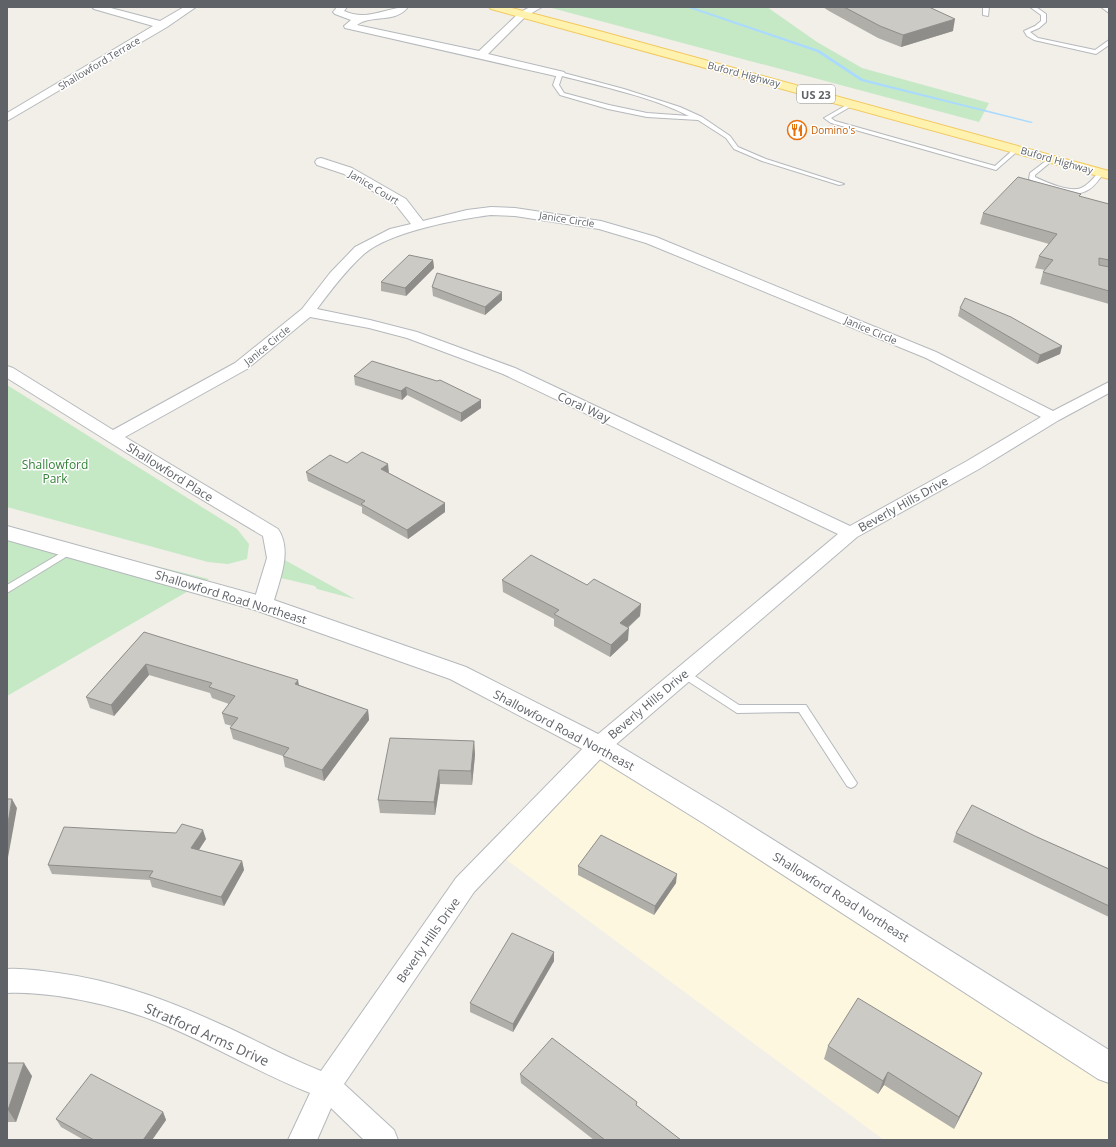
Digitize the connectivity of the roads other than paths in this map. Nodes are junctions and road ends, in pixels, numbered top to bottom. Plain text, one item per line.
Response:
1 (97, 7) edge
2 (191, 7) edge
3 (342, 7) edge
4 (403, 7) edge
5 (495, 7) edge
6 (537, 7) edge
7 (986, 7) edge
8 (1033, 7) edge
9 (1104, 7) edge
10 (1109, 11) edge
11 (561, 12) dead end
12 (522, 14) junction
13 (986, 15) dead end
14 (361, 17) junction
15 (163, 25) junction
16 (599, 34) junction
17 (1109, 42) edge
18 (481, 55) junction
19 (560, 74) junction
20 (852, 104) junction
21 (9, 115) edge
22 (700, 118) junction
23 (1017, 149) junction
24 (1051, 159) junction
25 (321, 162) dead end
26 (1105, 174) edge
27 (841, 184) dead end
28 (419, 225) junction
29 (306, 312) junction
30 (7, 371) edge
31 (1109, 387) edge
32 (1053, 417) junction
33 (114, 436) junction
34 (7, 533) edge
35 (851, 533) junction
36 (71, 550) junction
37 (7, 590) edge
38 (263, 604) junction
39 (684, 673) junction
40 (599, 746) junction
41 (851, 783) dead end
42 (7, 981) edge
43 (1109, 1068) edge
44 (327, 1086) junction
45 (302, 1140) edge
46 (384, 1140) edge

1 - 15 street
2 - 15 street, Shallowford Terrace
3 - 14 street
4 - 14 street
5 - 12 main road, Buford Highway / US 23
6 - 12 street
7 - 13 lane
8 - 17 lane
9 - 10 lane
11 - 16 main road
12 - 16 main road, Buford Highway / US 23
12 - 18 street
14 - 18 street
15 - 21 street, Shallowford Terrace
16 - 20 main road, Buford Highway / US 23
18 - 19 street
19 - 22 lane
19 - 22 lane
20 - 23 main road, Buford Highway / US 23
20 - 23 lane
22 - 27 lane
23 - 24 main road, Buford Highway / US 23
24 - 26 main road, Buford Highway / US 23
24 - 26 lane
25 - 28 street, Janice Court
28 - 29 street, Janice Circle
28 - 32 street, Janice Circle
29 - 33 street, Janice Circle
29 - 35 street, Coral Way
30 - 33 street, Shallowford Place
31 - 32 street, Beverly Hills Drive
32 - 35 street, Beverly Hills Drive
33 - 38 street, Shallowford Place
34 - 36 street, Shallowford Road Northeast
35 - 39 street, Beverly Hills Drive
36 - 37 lane
36 - 38 street, Shallowford Road Northeast
38 - 40 street, Shallowford Road Northeast
39 - 40 street, Beverly Hills Drive
39 - 41 lane
40 - 43 street, Shallowford Road Northeast
40 - 44 street, Beverly Hills Drive
42 - 44 street, Stratford Arms Drive
44 - 45 street, Beverly Hills Drive
44 - 46 street, Stratford Arms Drive

